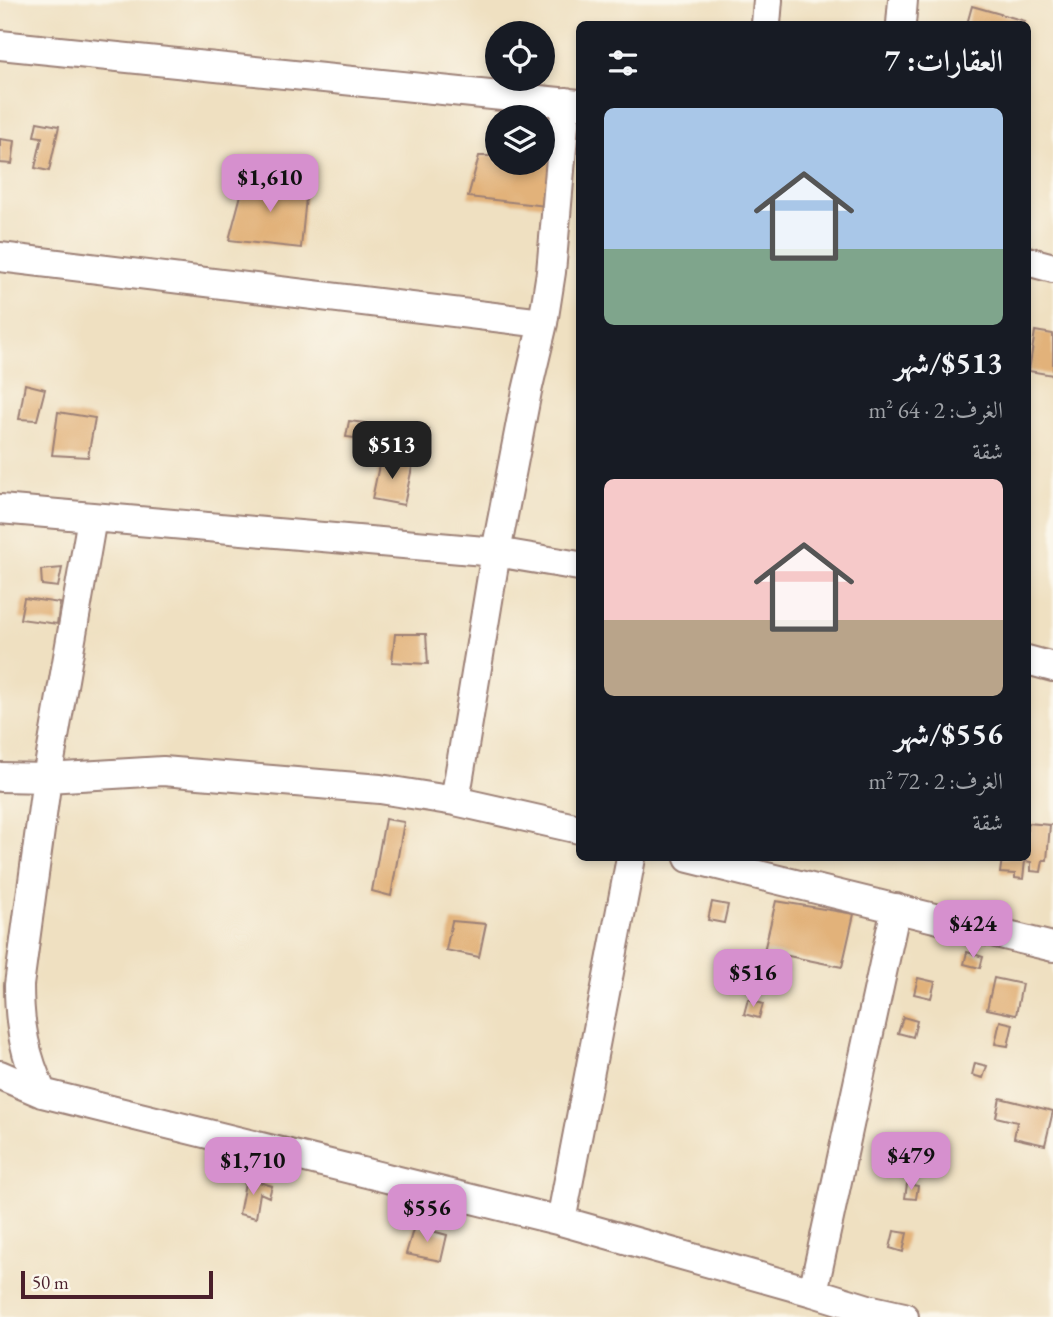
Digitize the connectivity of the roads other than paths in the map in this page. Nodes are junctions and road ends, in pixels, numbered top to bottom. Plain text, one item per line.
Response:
1 (768, 0) edge
2 (903, 0) edge
3 (765, 21) edge
4 (901, 21) edge
5 (0, 45) edge
6 (573, 103) edge
7 (0, 257) edge
8 (1031, 262) edge
9 (1053, 268) edge
10 (543, 323) junction
11 (0, 509) edge
12 (92, 518) junction
13 (496, 552) junction
14 (576, 565) edge
15 (1031, 661) edge
16 (1053, 667) edge
17 (0, 777) edge
18 (47, 778) junction
19 (455, 800) junction
20 (576, 828) edge
21 (630, 861) edge
22 (701, 861) edge
23 (896, 908) junction
24 (1053, 947) edge
25 (0, 1075) edge
26 (42, 1093) junction
27 (561, 1221) junction
28 (813, 1292) junction
29 (904, 1317) edge

1 - 3 street
2 - 4 street
5 - 6 street
6 - 10 street
7 - 10 street
8 - 9 street
10 - 13 street
11 - 12 street
12 - 13 street
12 - 18 street
13 - 14 street
13 - 19 street
15 - 16 street
17 - 18 street
18 - 19 street
18 - 26 street
19 - 20 street
21 - 27 street
22 - 23 street
23 - 24 street
23 - 28 street
25 - 26 street
26 - 27 street
27 - 28 street
28 - 29 street

